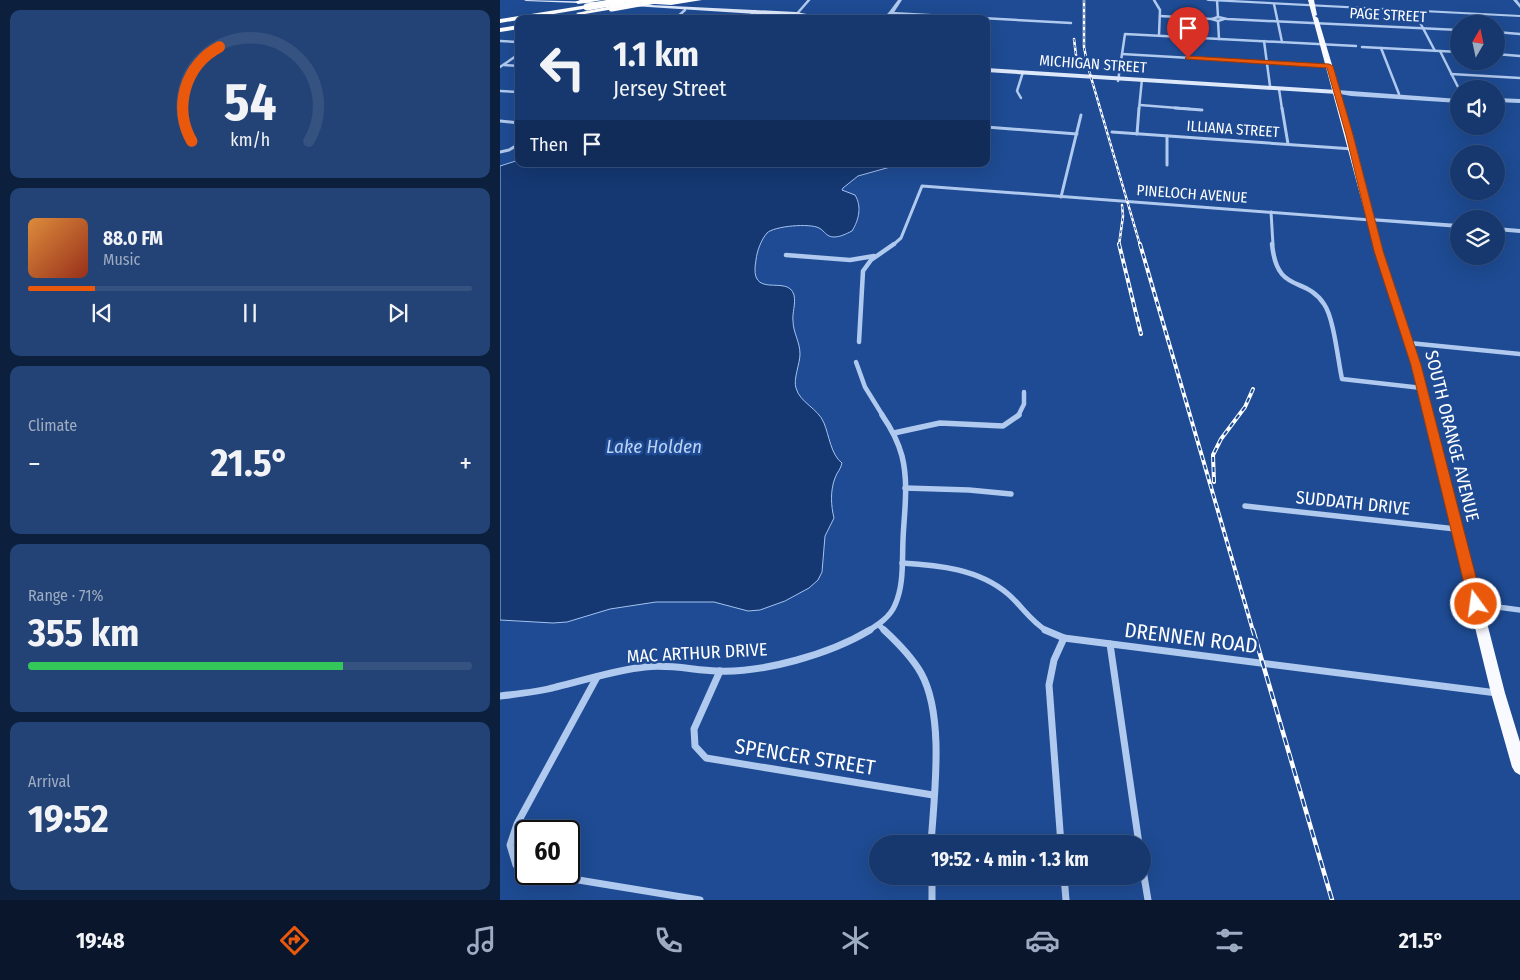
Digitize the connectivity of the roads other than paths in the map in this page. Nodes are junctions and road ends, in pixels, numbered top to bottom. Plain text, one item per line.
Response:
1 (526, 0) edge
2 (623, 0) edge
3 (628, 0) edge
4 (644, 0) edge
5 (656, 0) edge
6 (676, 0) edge
7 (683, 0) edge
8 (700, 0) edge
9 (809, 0) edge
10 (900, 0) edge
11 (1154, 0) edge
12 (1208, 0) edge
13 (1217, 0) edge
14 (1515, 0) edge
15 (573, 3) joint
16 (601, 3) edge
17 (1312, 3) edge
18 (1274, 4) junction
19 (668, 5) junction
20 (1520, 7) edge
21 (653, 8) junction
22 (705, 8) junction
23 (685, 10) junction
24 (1414, 11) junction
25 (753, 13) junction
26 (548, 15) edge
27 (551, 15) edge
28 (571, 15) edge
29 (588, 15) edge
30 (679, 15) edge
31 (795, 15) joint
32 (892, 15) edge
33 (1160, 16) junction
34 (1520, 16) edge
35 (1218, 19) junction
36 (1315, 19) junction
37 (990, 20) edge
38 (515, 22) edge
39 (1278, 22) junction
40 (1071, 23) dead end
41 (515, 24) edge
42 (500, 25) edge
43 (1423, 28) junction
44 (1450, 30) edge
45 (1505, 33) edge
46 (1520, 34) edge
47 (1158, 36) junction
48 (1219, 39) junction
49 (500, 41) edge
50 (1264, 41) junction
51 (515, 42) edge
52 (1282, 42) junction
53 (1323, 44) junction
54 (1356, 46) dead end
55 (1362, 47) dead end
56 (1381, 48) junction
57 (1435, 50) junction
58 (1440, 51) junction
59 (1450, 52) edge
60 (1122, 54) junction
61 (1505, 54) edge
62 (1520, 55) edge
63 (515, 57) edge
64 (1267, 62) junction
65 (502, 66) edge
66 (515, 66) edge
67 (1329, 66) junction
68 (990, 71) edge
69 (1022, 73) junction
70 (1451, 74) junction
71 (1520, 78) edge
72 (1118, 79) junction
73 (1454, 80) edge
74 (1142, 81) junction
75 (1267, 88) junction
76 (1288, 88) junction
77 (1278, 90) junction
78 (500, 91) edge
79 (515, 92) edge
80 (1337, 92) junction
81 (1399, 94) junction
82 (1021, 98) dead end
83 (1450, 98) edge
84 (1450, 99) edge
85 (1505, 102) edge
86 (1519, 103) edge
87 (1140, 105) junction
88 (1202, 110) dead end
89 (1081, 115) dead end
90 (500, 121) edge
91 (515, 123) edge
92 (990, 127) edge
93 (1112, 132) dead end
94 (1077, 134) junction
95 (1137, 134) junction
96 (1167, 136) junction
97 (1288, 144) junction
98 (515, 146) edge
99 (1353, 149) junction
100 (500, 152) edge
101 (1167, 165) dead end
102 (1061, 197) junction
103 (1271, 212) junction
104 (1371, 220) junction
105 (1450, 225) edge
106 (1505, 230) edge
107 (1520, 231) edge
108 (786, 255) dead end
109 (877, 256) junction
110 (850, 260) junction
111 (863, 271) junction
112 (859, 342) dead end
113 (1409, 343) junction
114 (1520, 354) edge
115 (856, 362) dead end
116 (1422, 388) junction
117 (1024, 392) dead end
118 (894, 433) junction
119 (906, 488) junction
120 (1011, 494) dead end
121 (1245, 506) dead end
122 (1457, 529) junction
123 (902, 563) junction
124 (1476, 604) junction
125 (1520, 610) edge
126 (879, 625) junction
127 (1064, 638) junction
128 (1110, 644) junction
129 (720, 671) junction
130 (597, 677) junction
131 (1498, 693) junction
132 (500, 696) edge
133 (1520, 767) edge
134 (933, 795) junction
135 (519, 820) edge
136 (515, 830) edge
137 (931, 835) edge
138 (1060, 835) edge
139 (1138, 835) edge
140 (515, 862) edge
141 (580, 880) edge
142 (932, 885) edge
143 (1065, 885) edge
144 (1146, 885) edge
145 (700, 900) edge
146 (932, 900) edge
147 (1066, 900) edge
148 (1148, 900) edge

1 - 15 main road
2 - 8 highway
3 - 26 highway, bridge
4 - 16 highway, bridge
5 - 28 highway, bridge
6 - 19 highway
7 - 19 highway
8 - 19 highway
8 - 22 highway
9 - 31 street
10 - 32 street
11 - 33 street
12 - 13 street
13 - 18 street
13 - 35 street
14 - 20 street
15 - 16 highway
16 - 19 main road
16 - 21 main road
16 - 27 highway
17 - 18 street
17 - 24 street
17 - 36 main road, SOUTH ORANGE AVENUE
18 - 39 street
19 - 21 highway
19 - 22 main road
19 - 29 highway, bridge
21 - 23 main road
22 - 25 main road
23 - 25 main road
23 - 30 street
24 - 34 street
24 - 43 street
25 - 31 main road
33 - 35 street
33 - 47 street
35 - 39 street, PAGE STREET
35 - 48 street
36 - 39 street, PAGE STREET
36 - 43 street, PAGE STREET
36 - 53 main road, SOUTH ORANGE AVENUE
37 - 40 street
38 - 42 highway, bridge
39 - 52 street
41 - 42 highway
43 - 44 street, PAGE STREET
43 - 57 street
45 - 46 street
47 - 48 street
47 - 60 street
48 - 50 street
49 - 51 street
50 - 52 street
50 - 64 street
52 - 53 street
53 - 54 street
53 - 67 main road, SOUTH ORANGE AVENUE
55 - 56 street
56 - 57 street
56 - 81 street
57 - 58 street
58 - 59 street
58 - 70 street
60 - 64 street
60 - 72 street
61 - 62 street
63 - 65 street
64 - 67 street
64 - 75 street
65 - 66 street
67 - 80 main road, SOUTH ORANGE AVENUE
68 - 69 main road, MICHIGAN STREET
69 - 72 main road, MICHIGAN STREET
69 - 82 street
70 - 71 street
70 - 73 street
72 - 74 main road, MICHIGAN STREET
74 - 75 main road, MICHIGAN STREET
74 - 87 street
75 - 76 main road, MICHIGAN STREET
75 - 77 main road, MICHIGAN STREET
76 - 77 main road, MICHIGAN STREET
76 - 80 main road, MICHIGAN STREET
77 - 97 street
78 - 79 street
80 - 81 street, MICHIGAN STREET
80 - 84 street, MICHIGAN STREET
80 - 99 main road, SOUTH ORANGE AVENUE
81 - 83 street, MICHIGAN STREET
85 - 86 street
87 - 88 street
87 - 95 street
89 - 94 street
90 - 91 street
92 - 94 street
93 - 95 street, ILLIANA STREET
94 - 102 street
95 - 96 street, ILLIANA STREET
96 - 97 street, ILLIANA STREET
96 - 101 street
97 - 99 street, ILLIANA STREET
98 - 100 street
99 - 104 main road, SOUTH ORANGE AVENUE
102 - 103 street, PINELOCH AVENUE
102 - 109 street, PINELOCH AVENUE
103 - 104 street, PINELOCH AVENUE
103 - 116 street
104 - 105 street, PINELOCH AVENUE
104 - 113 main road, SOUTH ORANGE AVENUE
106 - 107 street
108 - 110 street
109 - 110 street
109 - 111 street
110 - 111 street
111 - 112 street
113 - 114 street
113 - 116 main road, SOUTH ORANGE AVENUE
115 - 118 street, MAC ARTHUR DRIVE
116 - 122 main road, SOUTH ORANGE AVENUE
117 - 118 street
118 - 119 street, MAC ARTHUR DRIVE
119 - 120 street
119 - 123 street, MAC ARTHUR DRIVE
121 - 122 street, SUDDATH DRIVE
122 - 124 main road, SOUTH ORANGE AVENUE
123 - 126 street, MAC ARTHUR DRIVE
123 - 127 street, DRENNEN ROAD
124 - 125 street
124 - 131 main road, SOUTH ORANGE AVENUE
126 - 129 street, MAC ARTHUR DRIVE
126 - 134 street
127 - 128 street, DRENNEN ROAD
127 - 138 street
128 - 131 street, DRENNEN ROAD
128 - 139 street
129 - 130 street, MAC ARTHUR DRIVE
129 - 134 street, SPENCER STREET
130 - 132 street, MAC ARTHUR DRIVE
130 - 135 street
131 - 133 main road, SOUTH ORANGE AVENUE
134 - 137 street
136 - 140 street
141 - 145 street
142 - 146 street
143 - 147 street
144 - 148 street

